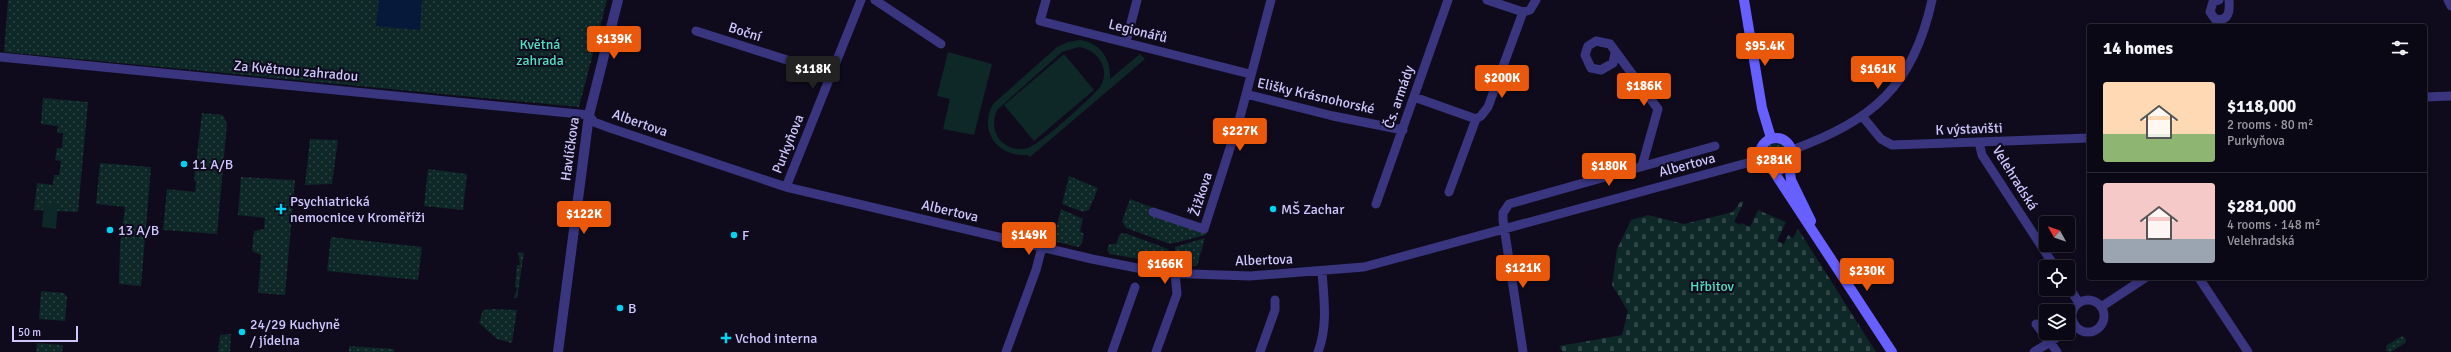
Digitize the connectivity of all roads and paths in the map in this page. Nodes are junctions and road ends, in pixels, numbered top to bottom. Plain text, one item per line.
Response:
1 (618, 0) edge
2 (861, 0) edge
3 (875, 0) edge
4 (1046, 0) edge
5 (1136, 0) edge
6 (1271, 0) edge
7 (1448, 0) edge
8 (1487, 0) edge
9 (1536, 0) edge
10 (1744, 0) edge
11 (1932, 0) edge
12 (2218, 0) edge
13 (2225, 0) edge
14 (2229, 0) edge
15 (2234, 0) edge
16 (2448, 0) edge
17 (2451, 6) edge
18 (1523, 12) junction
19 (696, 31) dead end
20 (1126, 42) junction
21 (942, 44) dead end
22 (1615, 53) dead end
23 (0, 57) edge
24 (831, 74) junction
25 (1250, 74) junction
26 (1246, 94) junction
27 (2451, 96) edge
28 (1414, 97) junction
29 (2427, 97) edge
30 (589, 115) junction
31 (1862, 116) junction
32 (1476, 119) junction
33 (1403, 130) junction
34 (1771, 138) junction
35 (2087, 138) edge
36 (1980, 142) junction
37 (1715, 146) dead end
38 (1792, 150) junction
39 (1760, 157) junction
40 (1789, 164) junction
41 (1642, 166) junction
42 (1772, 169) junction
43 (786, 187) junction
44 (1449, 192) dead end
45 (1376, 204) dead end
46 (1153, 212) dead end
47 (1504, 230) junction
48 (1823, 244) junction
49 (1042, 247) junction
50 (2050, 260) edge
51 (1322, 272) junction
52 (1175, 273) junction
53 (2142, 280) edge
54 (2200, 280) edge
55 (1135, 287) dead end
56 (2074, 296) edge
57 (1275, 300) dead end
58 (2079, 303) junction
59 (2101, 307) junction
60 (2075, 308) edge
61 (2036, 324) dead end
62 (2075, 328) edge
63 (2053, 340) edge
64 (2050, 342) junction
65 (558, 352) edge
66 (1006, 352) edge
67 (1112, 352) edge
68 (1156, 352) edge
69 (1260, 352) edge
70 (1318, 352) edge
71 (1523, 352) edge
72 (1892, 352) edge
73 (2034, 352) edge
74 (2057, 352) edge
75 (2248, 352) edge

1 - 30 street, Havlíčkova
2 - 24 street, Purkyňova
3 - 21 street
4 - 20 street, Legionářů
5 - 20 street
6 - 25 street, Žižkova
7 - 28 street, Čs. armády
8 - 18 street
9 - 18 street
10 - 34 main road
11 - 31 street
12 - 14 street
13 - 14 street
14 - 15 street
16 - 17 street
18 - 32 street
19 - 24 street, Boční
20 - 25 street, Legionářů
22 - 41 street
23 - 30 street, Za Květnou zahradou
24 - 43 street, Purkyňova
25 - 26 street, Žižkova
26 - 33 street, Elišky Krásnohorské
26 - 46 street, Žižkova
27 - 29 street
28 - 32 street
28 - 33 street, Čs. armády
30 - 43 street, Albertova
30 - 65 street, Havlíčkova
31 - 36 street, K výstavišti
31 - 38 street
32 - 44 street
33 - 45 street, Čs. armády
34 - 38 main road
34 - 39 main road
35 - 36 street, K výstavišti
36 - 50 street, Velehradská
37 - 41 street, Albertova
38 - 40 main road
39 - 42 main road
39 - 47 street, Albertova
40 - 42 main road
40 - 48 main road
41 - 47 street, Albertova
42 - 48 main road
43 - 49 street, Albertova
47 - 51 street, Albertova
47 - 71 street
48 - 72 main road
49 - 52 street, Albertova
49 - 66 street
51 - 52 street, Albertova
51 - 70 street
52 - 68 street
53 - 59 street
54 - 75 street
55 - 67 street
56 - 58 street
57 - 69 street
58 - 59 street
58 - 60 street
59 - 62 street
61 - 64 street
63 - 64 street
64 - 73 street
64 - 74 street

